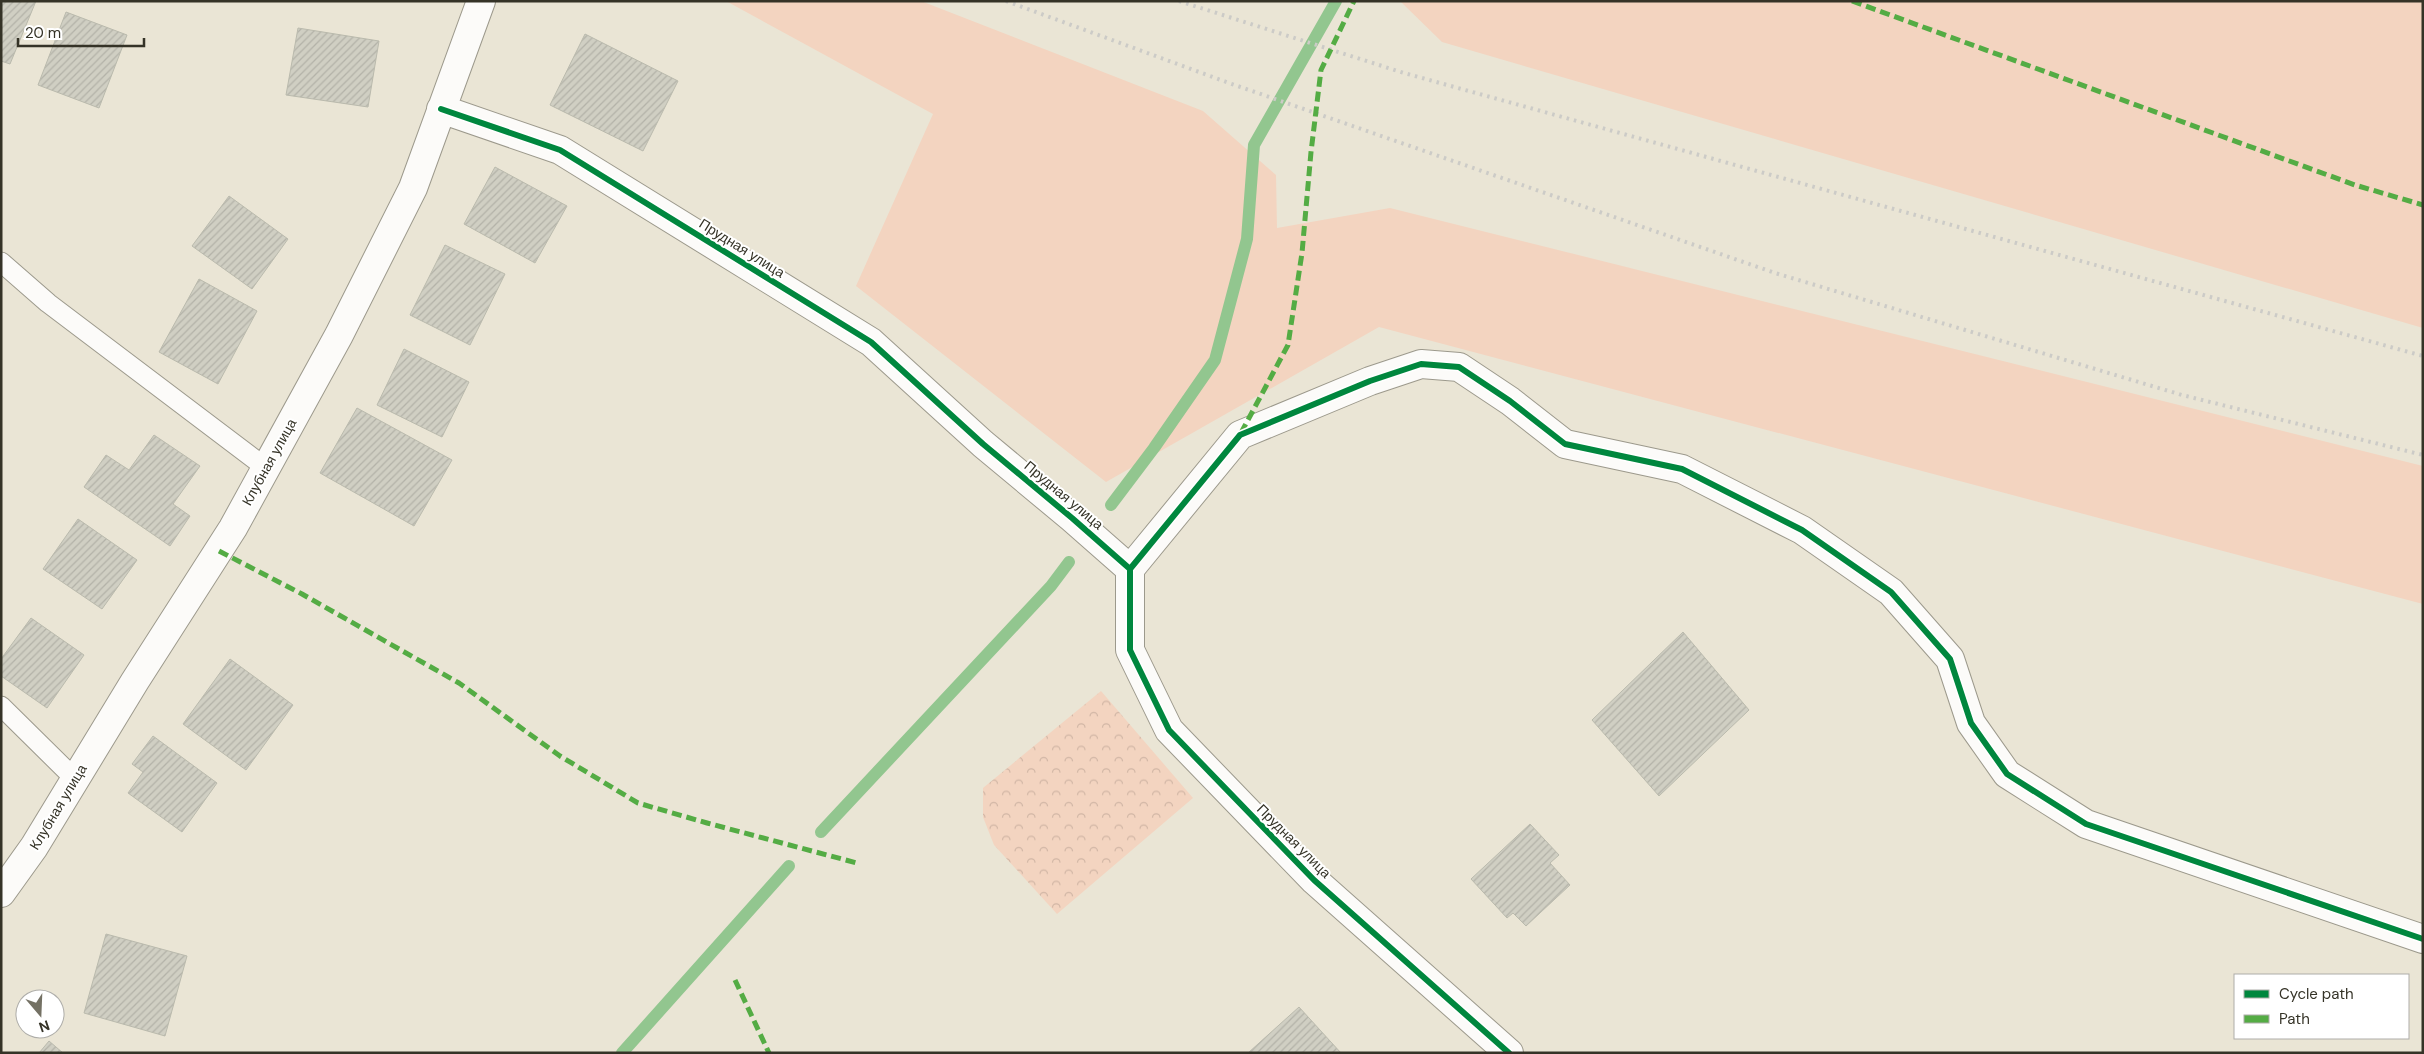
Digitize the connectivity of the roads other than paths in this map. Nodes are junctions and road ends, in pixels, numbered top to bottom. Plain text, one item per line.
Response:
1 (481, 1) edge
2 (441, 109) junction
3 (1, 262) edge
4 (266, 468) junction
5 (1130, 569) junction
6 (1, 706) edge
7 (75, 779) junction
8 (1, 894) edge
9 (2423, 939) edge
10 (1509, 1053) edge

1 - 2 street, Клубная улица
2 - 4 street, Клубная улица
2 - 5 street, Прудная улица
3 - 4 lane
4 - 7 street, Клубная улица
5 - 9 street
5 - 10 street, Прудная улица
6 - 7 lane
7 - 8 street, Клубная улица

